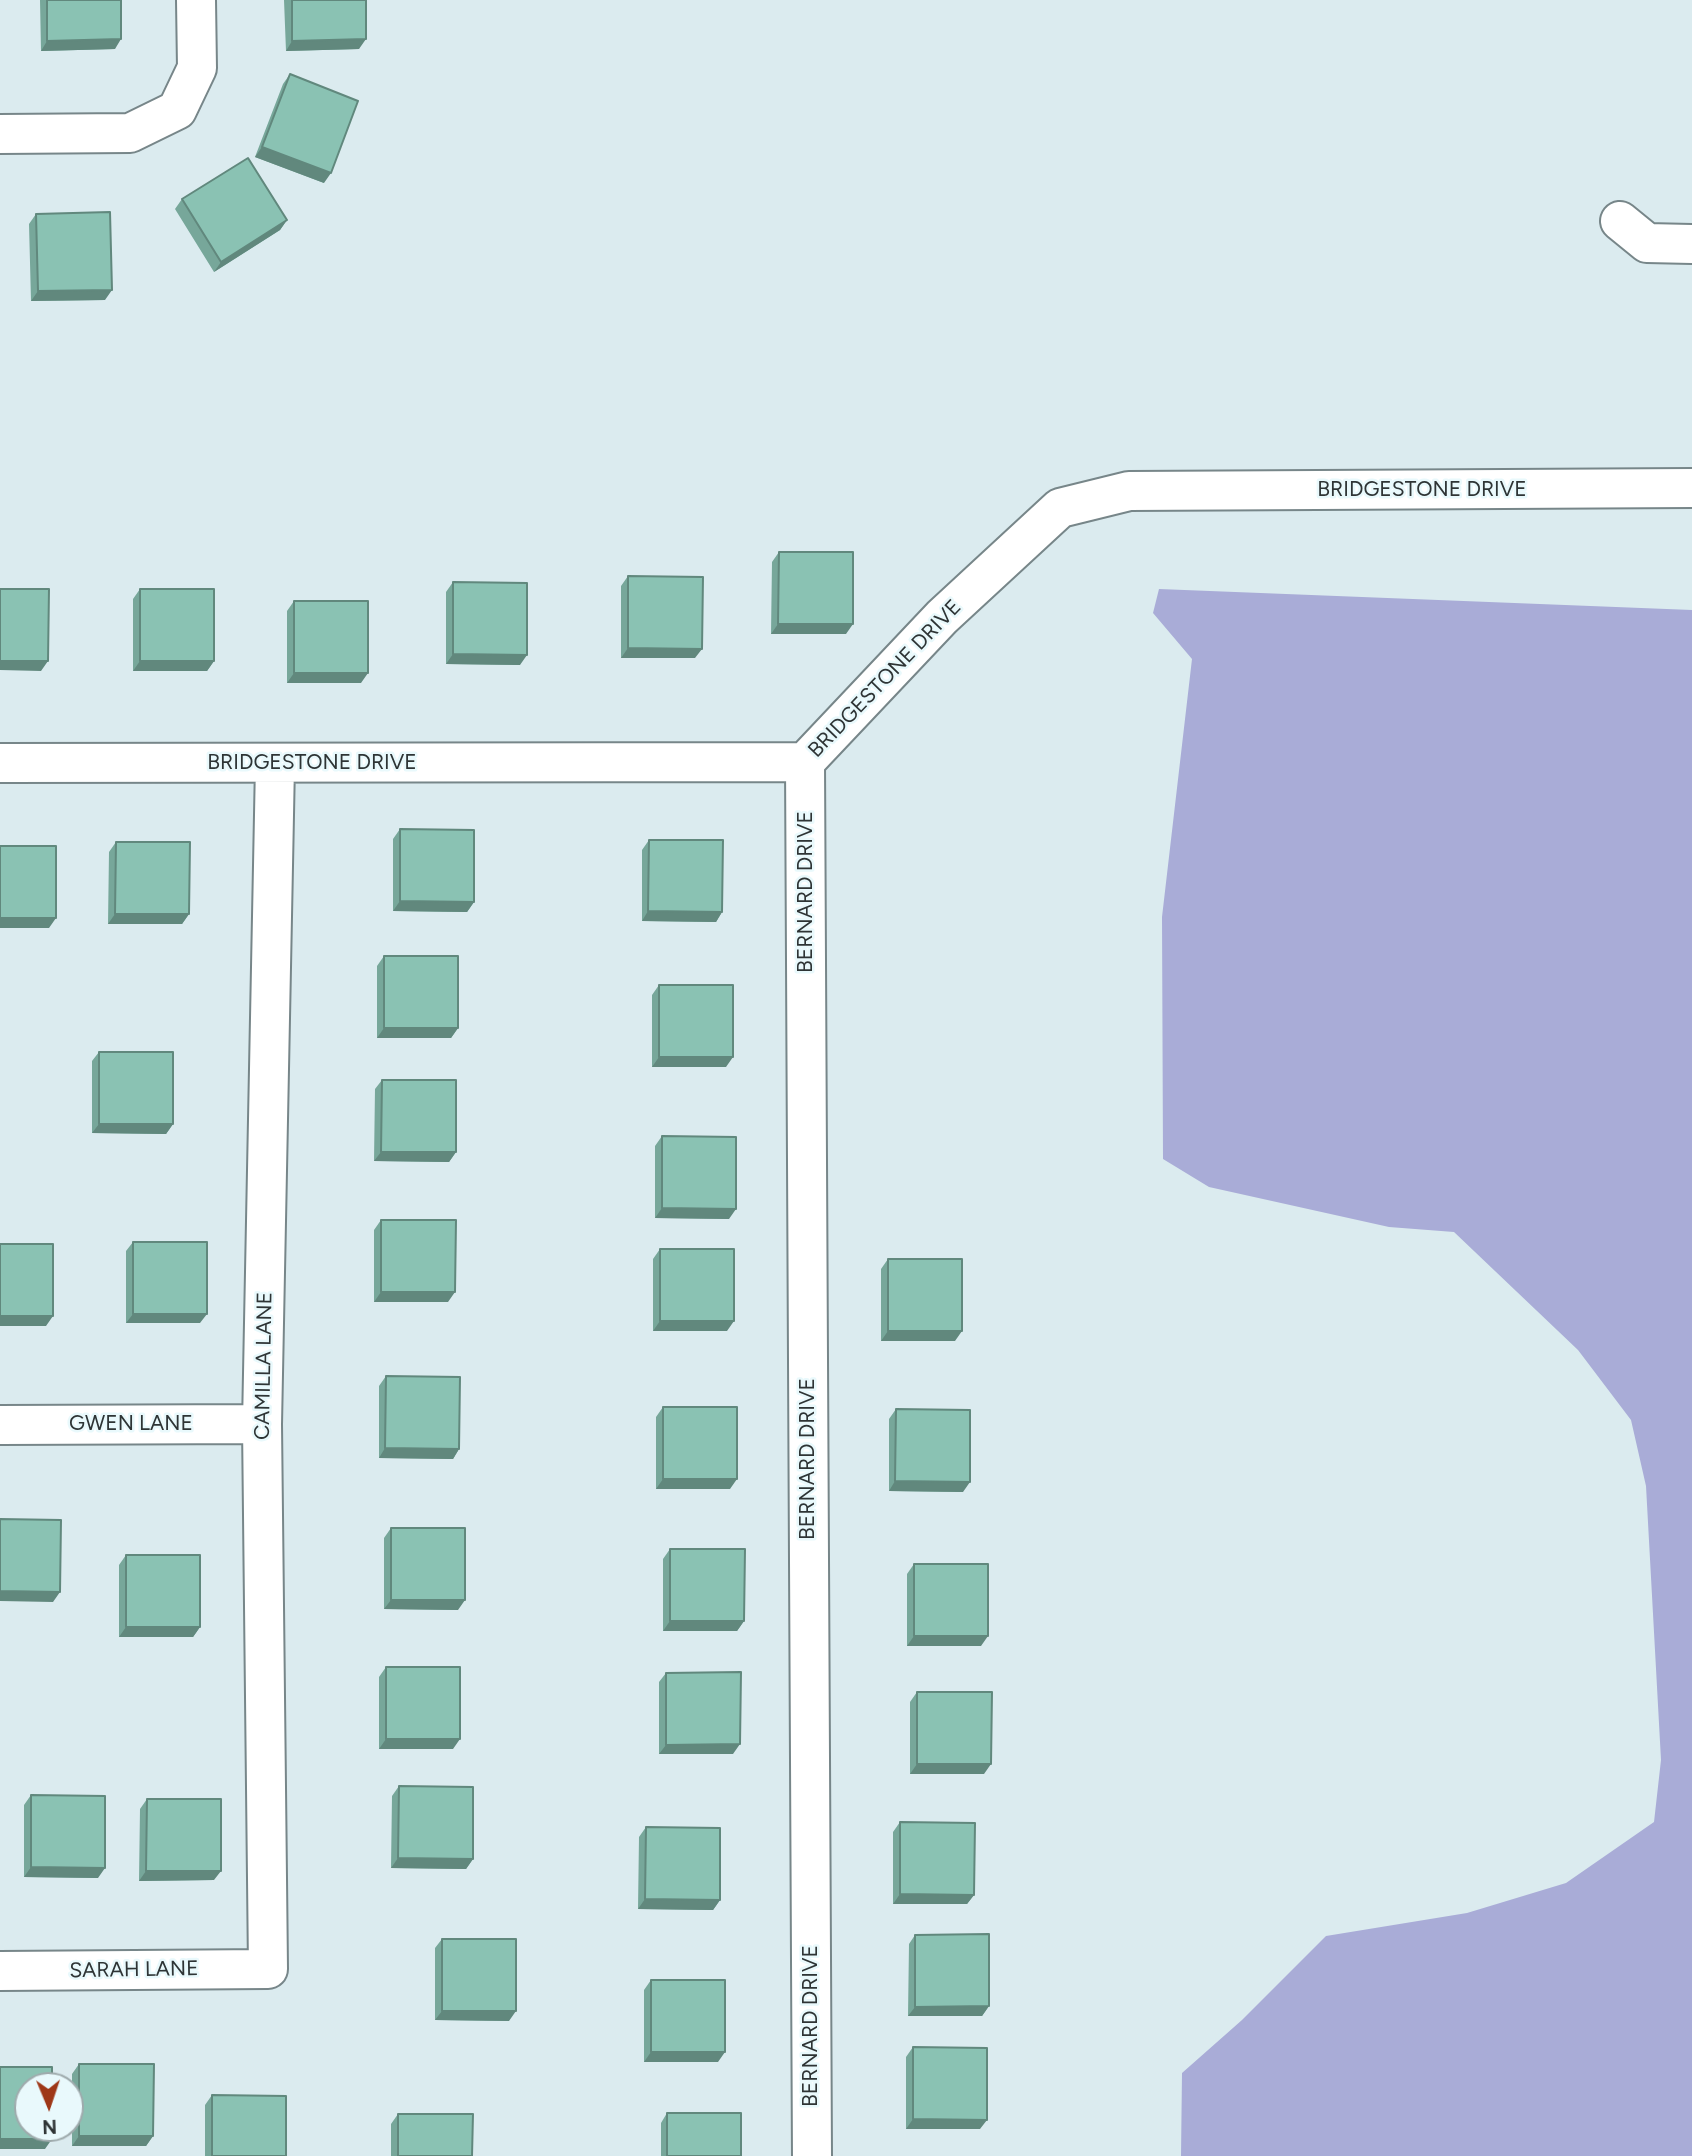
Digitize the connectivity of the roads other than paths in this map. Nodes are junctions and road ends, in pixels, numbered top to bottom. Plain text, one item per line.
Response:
1 (196, 0) edge
2 (0, 134) edge
3 (1620, 221) dead end
4 (1692, 244) edge
5 (1692, 488) edge
6 (805, 762) junction
7 (0, 763) edge
8 (275, 764) junction
9 (0, 1424) edge
10 (262, 1424) junction
11 (268, 1969) joint
12 (0, 1971) edge
13 (812, 2156) edge

1 - 2 street
3 - 4 street
5 - 6 street, BRIDGESTONE DRIVE
6 - 8 street, BRIDGESTONE DRIVE
6 - 13 street, BERNARD DRIVE
7 - 8 street, BRIDGESTONE DRIVE
8 - 10 street, CAMILLA LANE
9 - 10 street, GWEN LANE
10 - 11 street, CAMILLA LANE
11 - 12 street, SARAH LANE

